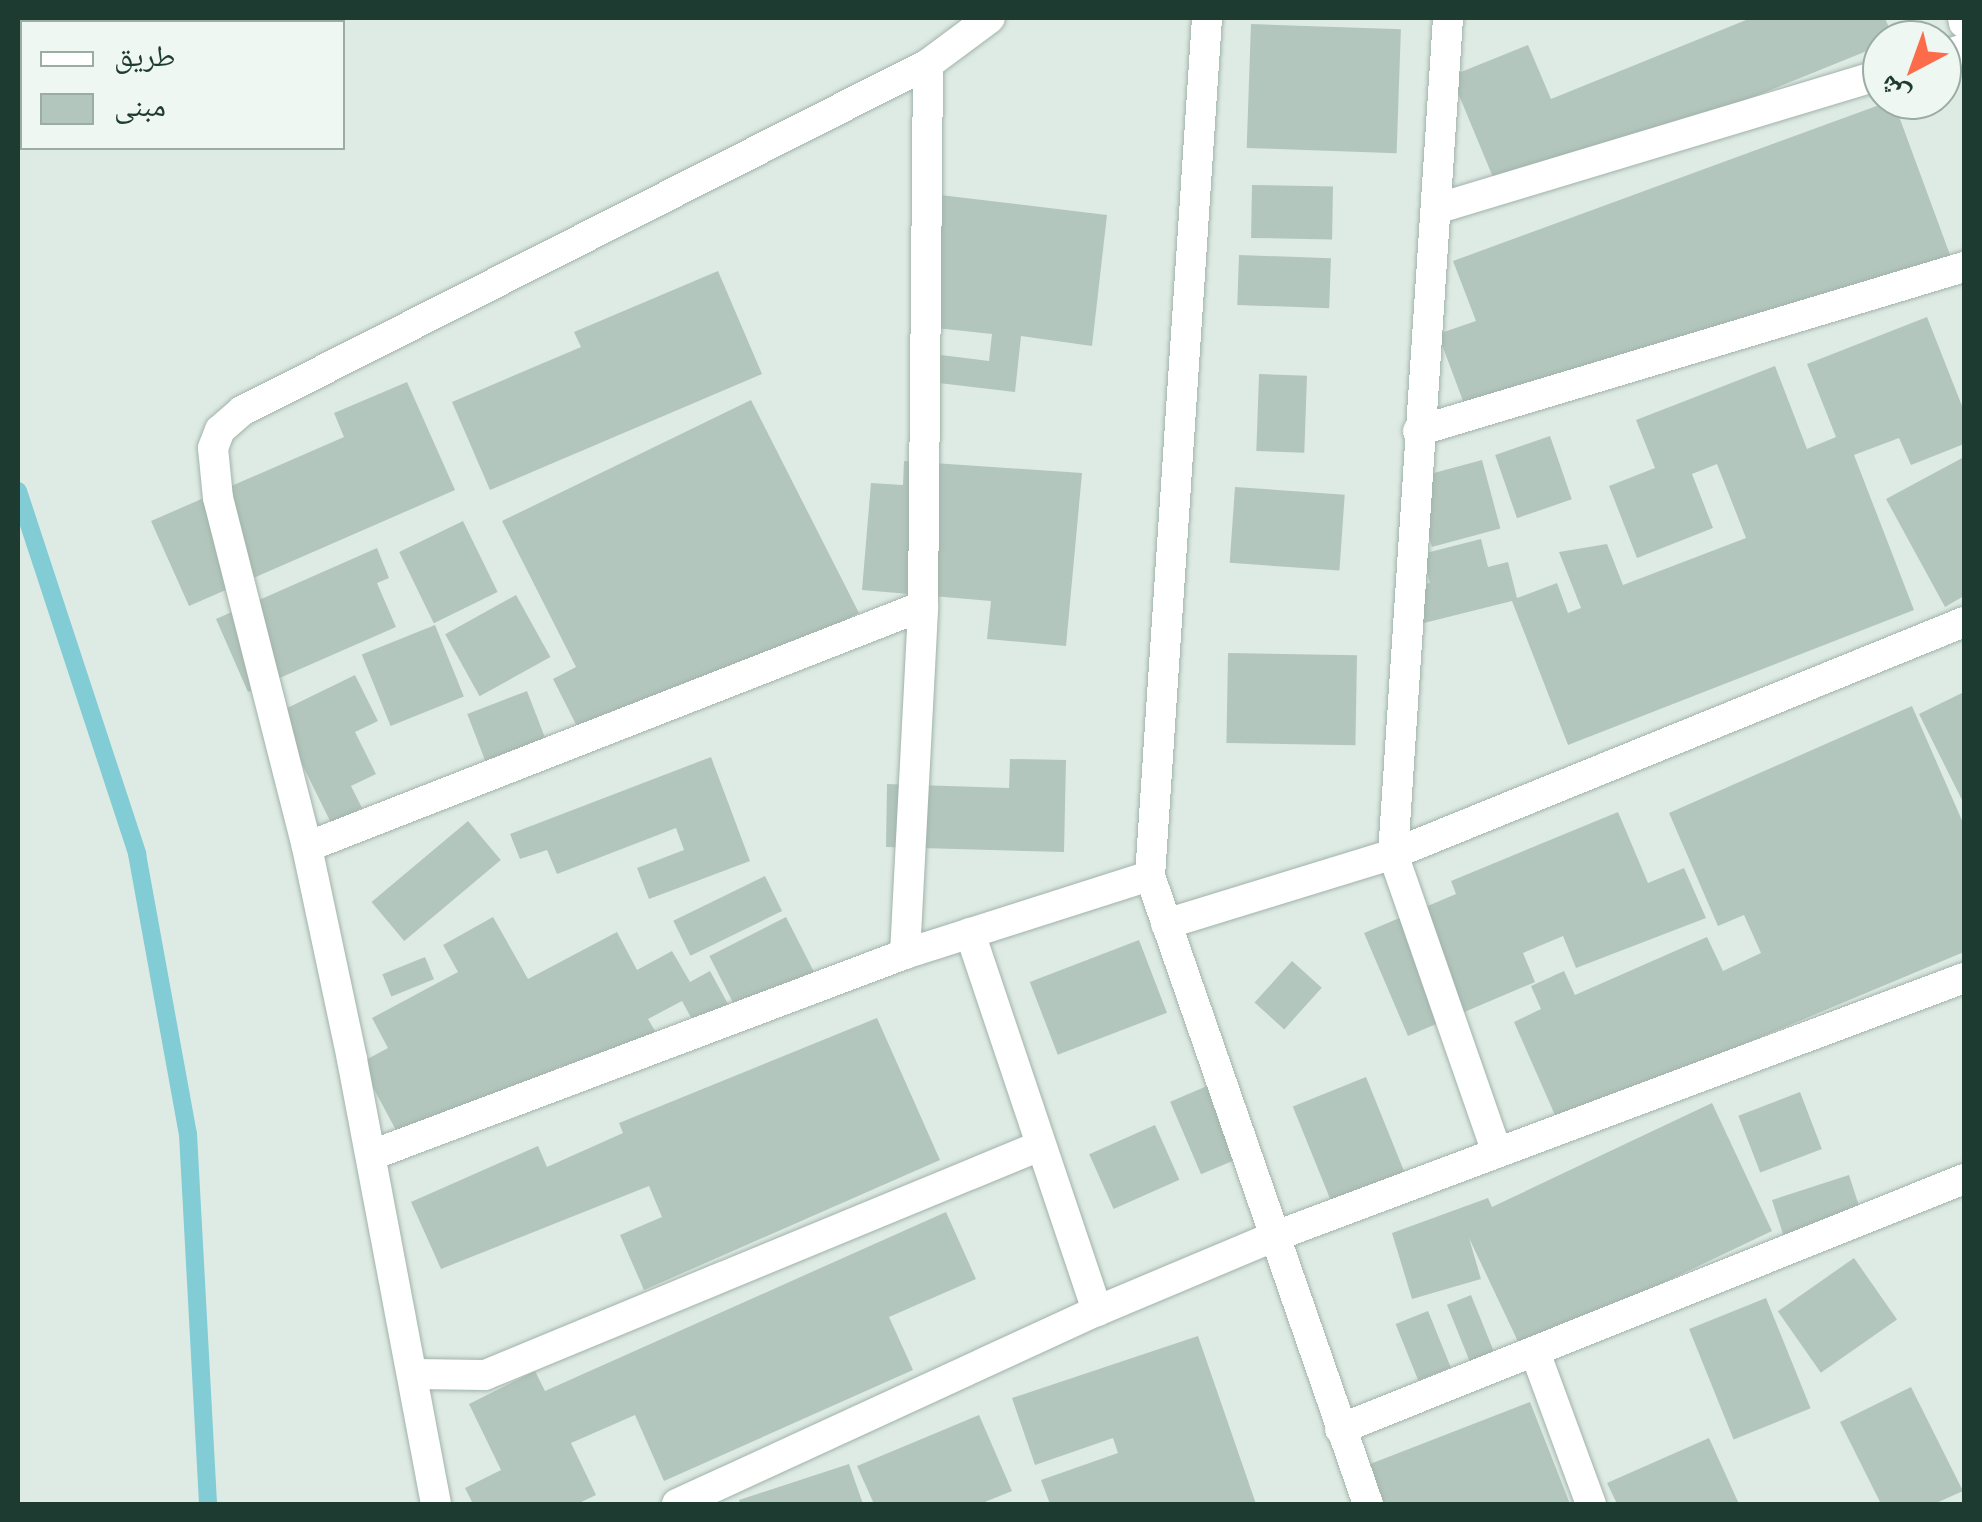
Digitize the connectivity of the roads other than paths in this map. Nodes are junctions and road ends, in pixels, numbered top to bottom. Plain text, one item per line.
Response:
1 (990, 18) edge
2 (1207, 18) edge
3 (1448, 18) edge
4 (928, 64) junction
5 (1862, 80) edge
6 (1438, 208) junction
7 (1964, 268) edge
8 (1418, 430) junction
9 (923, 606) junction
10 (1964, 622) edge
11 (307, 847) junction
12 (1394, 854) junction
13 (1150, 876) junction
14 (1166, 924) junction
15 (970, 933) junction
16 (905, 954) junction
17 (1964, 978) edge
18 (1037, 1147) junction
19 (1496, 1150) junction
20 (372, 1155) junction
21 (1964, 1179) edge
22 (1273, 1237) junction
23 (1096, 1311) junction
24 (1536, 1352) junction
25 (414, 1374) junction
26 (1340, 1429) junction
27 (426, 1432) junction
28 (436, 1504) edge
29 (455, 1504) edge
30 (678, 1504) edge
31 (1368, 1504) edge
32 (1591, 1504) edge

1 - 4 street
2 - 13 street
3 - 6 street
4 - 9 street
4 - 11 street
5 - 6 street
6 - 8 street
7 - 8 street
8 - 12 street
9 - 11 street
9 - 16 street
10 - 12 street
11 - 20 street
12 - 14 street
12 - 19 street
13 - 14 street
13 - 15 street
14 - 22 street
15 - 16 street
15 - 18 street
16 - 20 street
17 - 19 street
18 - 23 street
18 - 25 street
19 - 22 street
20 - 25 street
21 - 24 street
22 - 23 street
22 - 26 street
23 - 30 street
24 - 26 street
24 - 32 street
25 - 27 street
26 - 31 street
27 - 28 street
27 - 29 street

